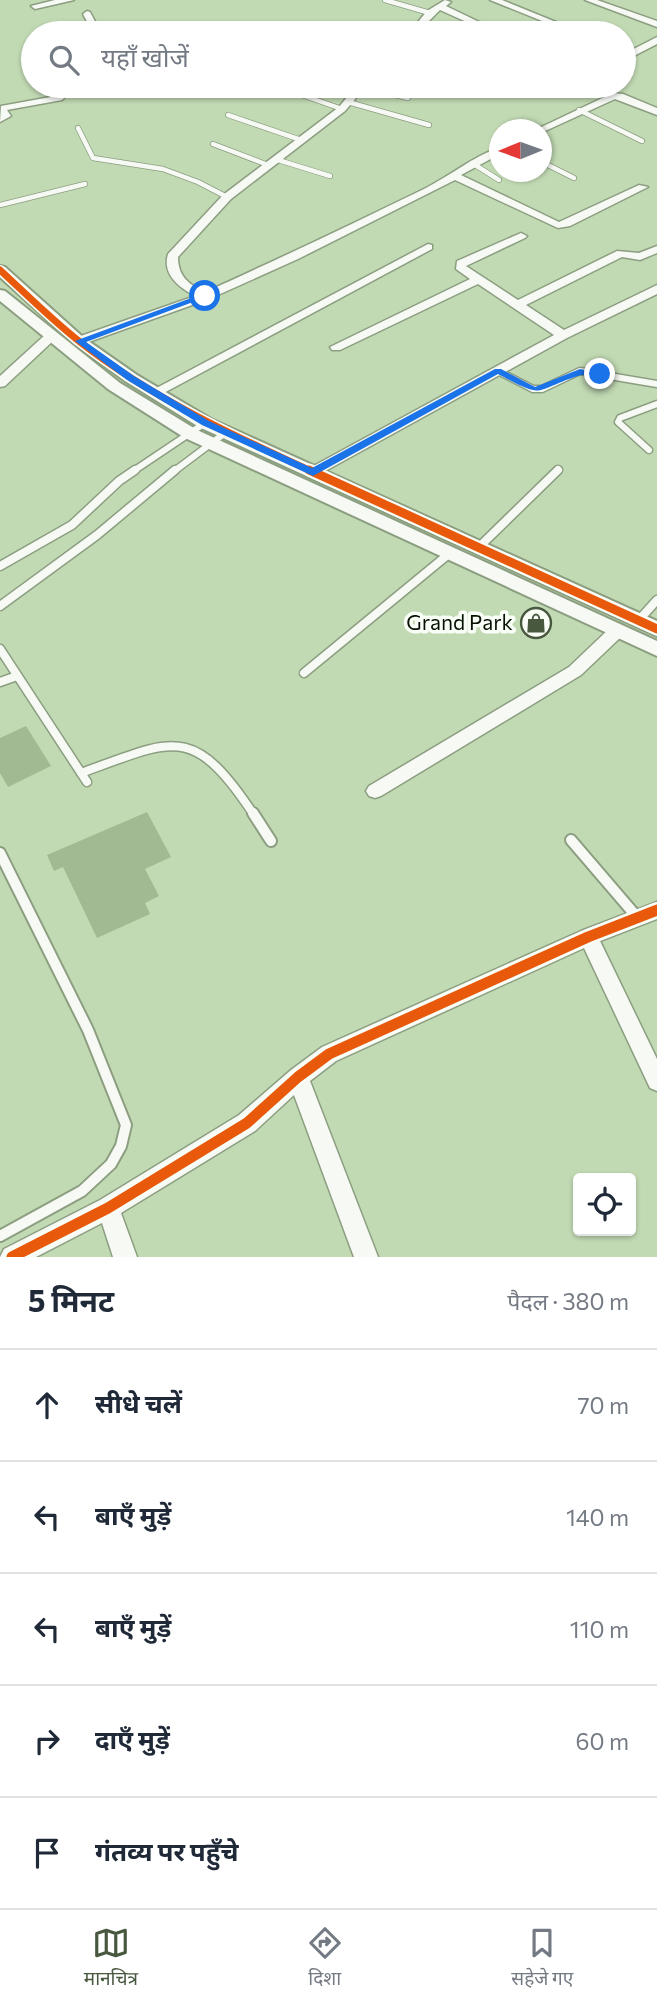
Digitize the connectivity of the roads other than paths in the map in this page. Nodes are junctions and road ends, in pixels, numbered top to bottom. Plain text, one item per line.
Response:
1 (69, 0) edge
2 (385, 0) edge
3 (449, 0) edge
4 (494, 0) edge
5 (589, 0) edge
6 (36, 6) dead end
7 (440, 7) junction
8 (430, 13) junction
9 (87, 14) dead end
10 (91, 21) edge
11 (423, 21) edge
12 (471, 21) edge
13 (548, 21) edge
14 (657, 24) edge
15 (657, 40) edge
16 (636, 51) edge
17 (52, 98) edge
18 (315, 98) edge
19 (351, 98) edge
20 (609, 98) edge
21 (623, 98) edge
22 (345, 105) junction
23 (579, 110) junction
24 (657, 112) edge
25 (228, 115) dead end
26 (0, 119) edge
27 (552, 124) edge
28 (429, 125) dead end
29 (78, 128) dead end
30 (301, 140) junction
31 (642, 141) dead end
32 (213, 144) dead end
33 (489, 155) edge
34 (272, 162) junction
35 (472, 163) junction
36 (552, 167) edge
37 (489, 174) edge
38 (330, 176) dead end
39 (455, 176) junction
40 (574, 178) dead end
41 (85, 184) dead end
42 (643, 187) dead end
43 (227, 197) junction
44 (0, 205) edge
45 (521, 236) dead end
46 (428, 247) dead end
47 (657, 249) edge
48 (0, 270) edge
49 (477, 280) junction
50 (657, 289) edge
51 (0, 295) edge
52 (205, 296) junction
53 (516, 306) junction
54 (563, 335) junction
55 (50, 337) junction
56 (79, 341) junction
57 (336, 347) dead end
58 (498, 370) junction
59 (0, 383) edge
60 (657, 384) edge
61 (155, 393) junction
62 (657, 404) edge
63 (198, 428) junction
64 (225, 433) junction
65 (211, 444) junction
66 (649, 450) dead end
67 (558, 470) dead end
68 (313, 472) junction
69 (478, 548) junction
70 (450, 553) junction
71 (0, 566) edge
72 (657, 600) edge
73 (0, 606) edge
74 (638, 621) junction
75 (657, 629) edge
76 (617, 631) junction
77 (0, 649) edge
78 (657, 649) edge
79 (304, 673) dead end
80 (18, 676) junction
81 (0, 682) edge
82 (81, 773) junction
83 (87, 782) dead end
84 (375, 792) dead end
85 (570, 840) dead end
86 (271, 841) dead end
87 (0, 853) edge
88 (647, 914) edge
89 (588, 937) junction
90 (298, 1077) junction
91 (657, 1082) edge
92 (108, 1208) junction
93 (0, 1236) edge
94 (12, 1257) edge
95 (125, 1257) edge
96 (366, 1257) edge

1 - 6 street
2 - 8 lane
3 - 7 street
4 - 13 street
5 - 14 street
7 - 8 street
7 - 12 street
8 - 11 street
9 - 10 street
15 - 16 street
17 - 26 street
18 - 22 lane
19 - 22 street
20 - 23 street
21 - 24 street
22 - 28 lane
22 - 30 street
23 - 27 street
23 - 31 lane
25 - 30 lane
29 - 43 lane
30 - 34 street
32 - 34 lane
33 - 35 street
34 - 38 lane
34 - 43 street
35 - 37 lane
35 - 39 street
36 - 40 lane
39 - 42 street
39 - 52 street
41 - 44 lane
43 - 52 street
45 - 49 street
46 - 61 street
47 - 53 street
48 - 56 street
49 - 53 street
49 - 57 street
50 - 54 street
51 - 55 street
52 - 56 street
53 - 54 street
54 - 58 street
55 - 59 street
55 - 63 street
56 - 61 street
58 - 60 lane
58 - 68 street
61 - 63 street
62 - 66 lane
63 - 64 street
63 - 65 street
63 - 71 lane
64 - 65 lane
64 - 68 street
65 - 70 street
65 - 73 lane
67 - 69 lane
68 - 69 street
69 - 74 street
70 - 76 street
70 - 79 lane
72 - 74 lane
74 - 75 street
76 - 78 street
76 - 84 street
77 - 80 lane
80 - 81 lane
80 - 82 lane
82 - 83 lane
82 - 86 lane
85 - 88 lane
87 - 93 lane
88 - 89 street
89 - 90 street
89 - 91 street
90 - 92 street
90 - 96 street
92 - 94 street
92 - 95 street

